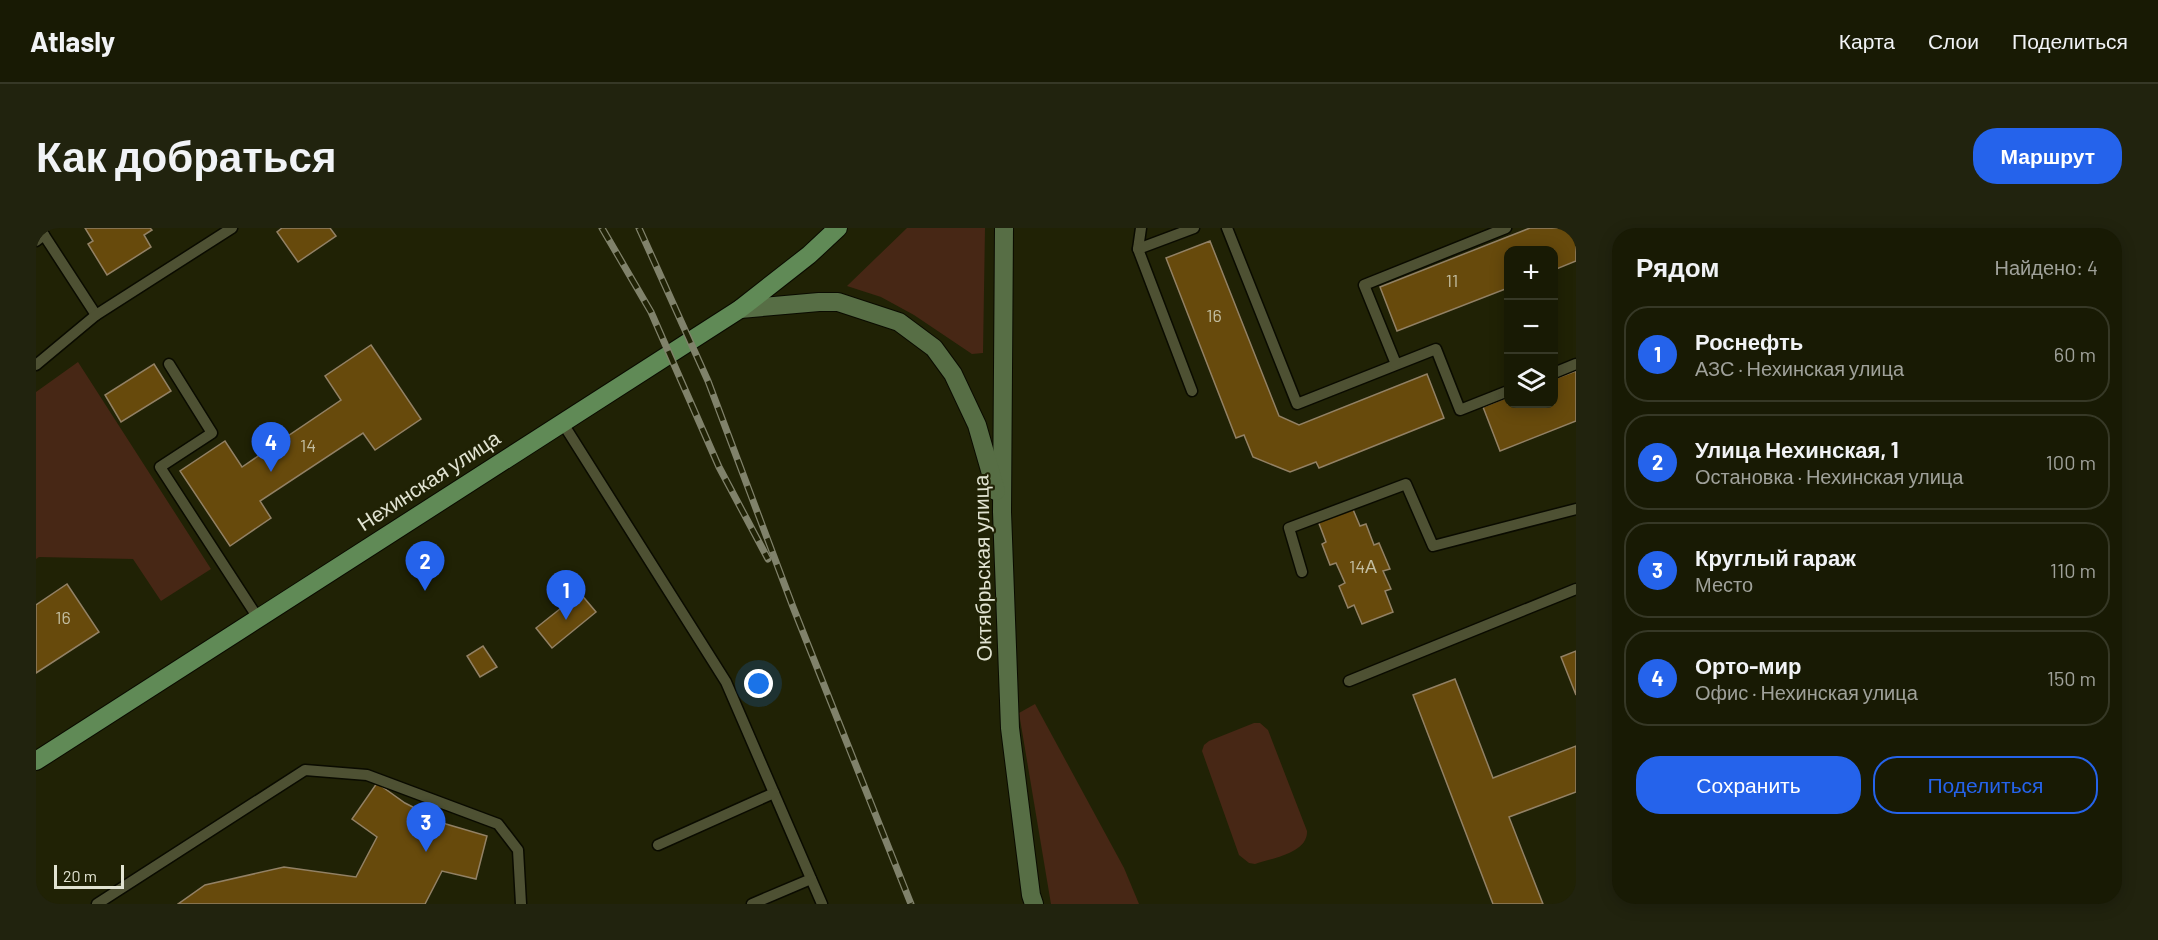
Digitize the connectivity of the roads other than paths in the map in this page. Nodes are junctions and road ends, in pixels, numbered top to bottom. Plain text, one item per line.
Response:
1 (232, 228) edge
2 (838, 228) edge
3 (1004, 228) edge
4 (1141, 228) edge
5 (1194, 228) edge
6 (1227, 228) edge
7 (1506, 228) edge
8 (40, 235) edge
9 (1138, 249) junction
10 (740, 309) junction
11 (96, 315) junction
12 (169, 364) dead end
13 (1396, 364) junction
14 (1576, 364) edge
15 (36, 365) edge
16 (1558, 371) edge
17 (1192, 391) dead end
18 (1504, 393) edge
19 (562, 422) junction
20 (1576, 509) edge
21 (1002, 512) junction
22 (1302, 572) dead end
23 (1576, 589) edge
24 (258, 618) junction
25 (1349, 681) dead end
26 (36, 760) edge
27 (774, 793) junction
28 (658, 845) dead end
29 (811, 879) junction
30 (97, 904) edge
31 (521, 904) edge
32 (752, 904) edge
33 (822, 904) edge
34 (1034, 904) edge

1 - 11 lane
2 - 10 main road, Нехинская улица
3 - 21 main road, Октябрьская улица
4 - 9 lane
5 - 9 lane
6 - 13 lane
7 - 13 lane
8 - 11 lane
9 - 17 lane
10 - 19 main road, Нехинская улица
10 - 21 main road
11 - 15 lane
12 - 24 lane
13 - 18 lane
14 - 16 lane
19 - 24 main road, Нехинская улица
19 - 27 lane
20 - 22 lane
21 - 34 main road, Октябрьская улица
23 - 25 lane
24 - 26 main road, Нехинская улица
27 - 28 lane
27 - 29 lane
29 - 32 lane
29 - 33 lane
30 - 31 lane

